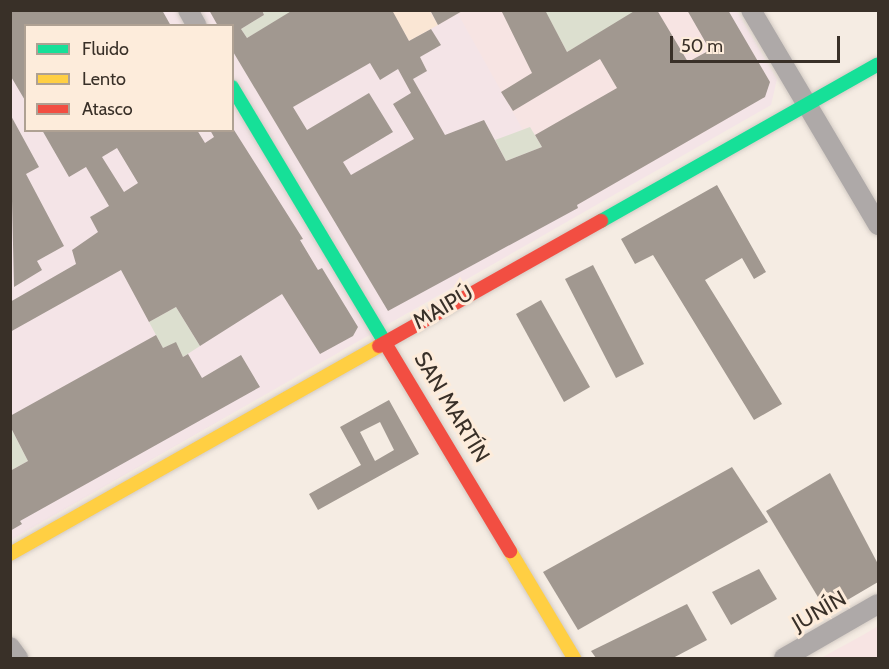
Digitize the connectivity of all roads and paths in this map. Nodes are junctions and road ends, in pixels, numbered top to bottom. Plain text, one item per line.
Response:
1 (188, 10) edge
2 (751, 10) edge
3 (195, 24) edge
4 (879, 64) edge
5 (234, 90) edge
6 (806, 102) junction
7 (879, 225) edge
8 (384, 340) junction
9 (10, 554) edge
10 (879, 604) edge
11 (10, 647) edge
12 (18, 658) edge
13 (574, 658) edge
14 (784, 658) edge

1 - 3 street
2 - 6 street
4 - 6 street, MAIPÚ
5 - 8 street, SAN MARTÍN
6 - 7 street
6 - 8 street, MAIPÚ
8 - 9 street, MAIPÚ
8 - 13 street, SAN MARTÍN
10 - 14 street, JUNÍN
11 - 12 street

